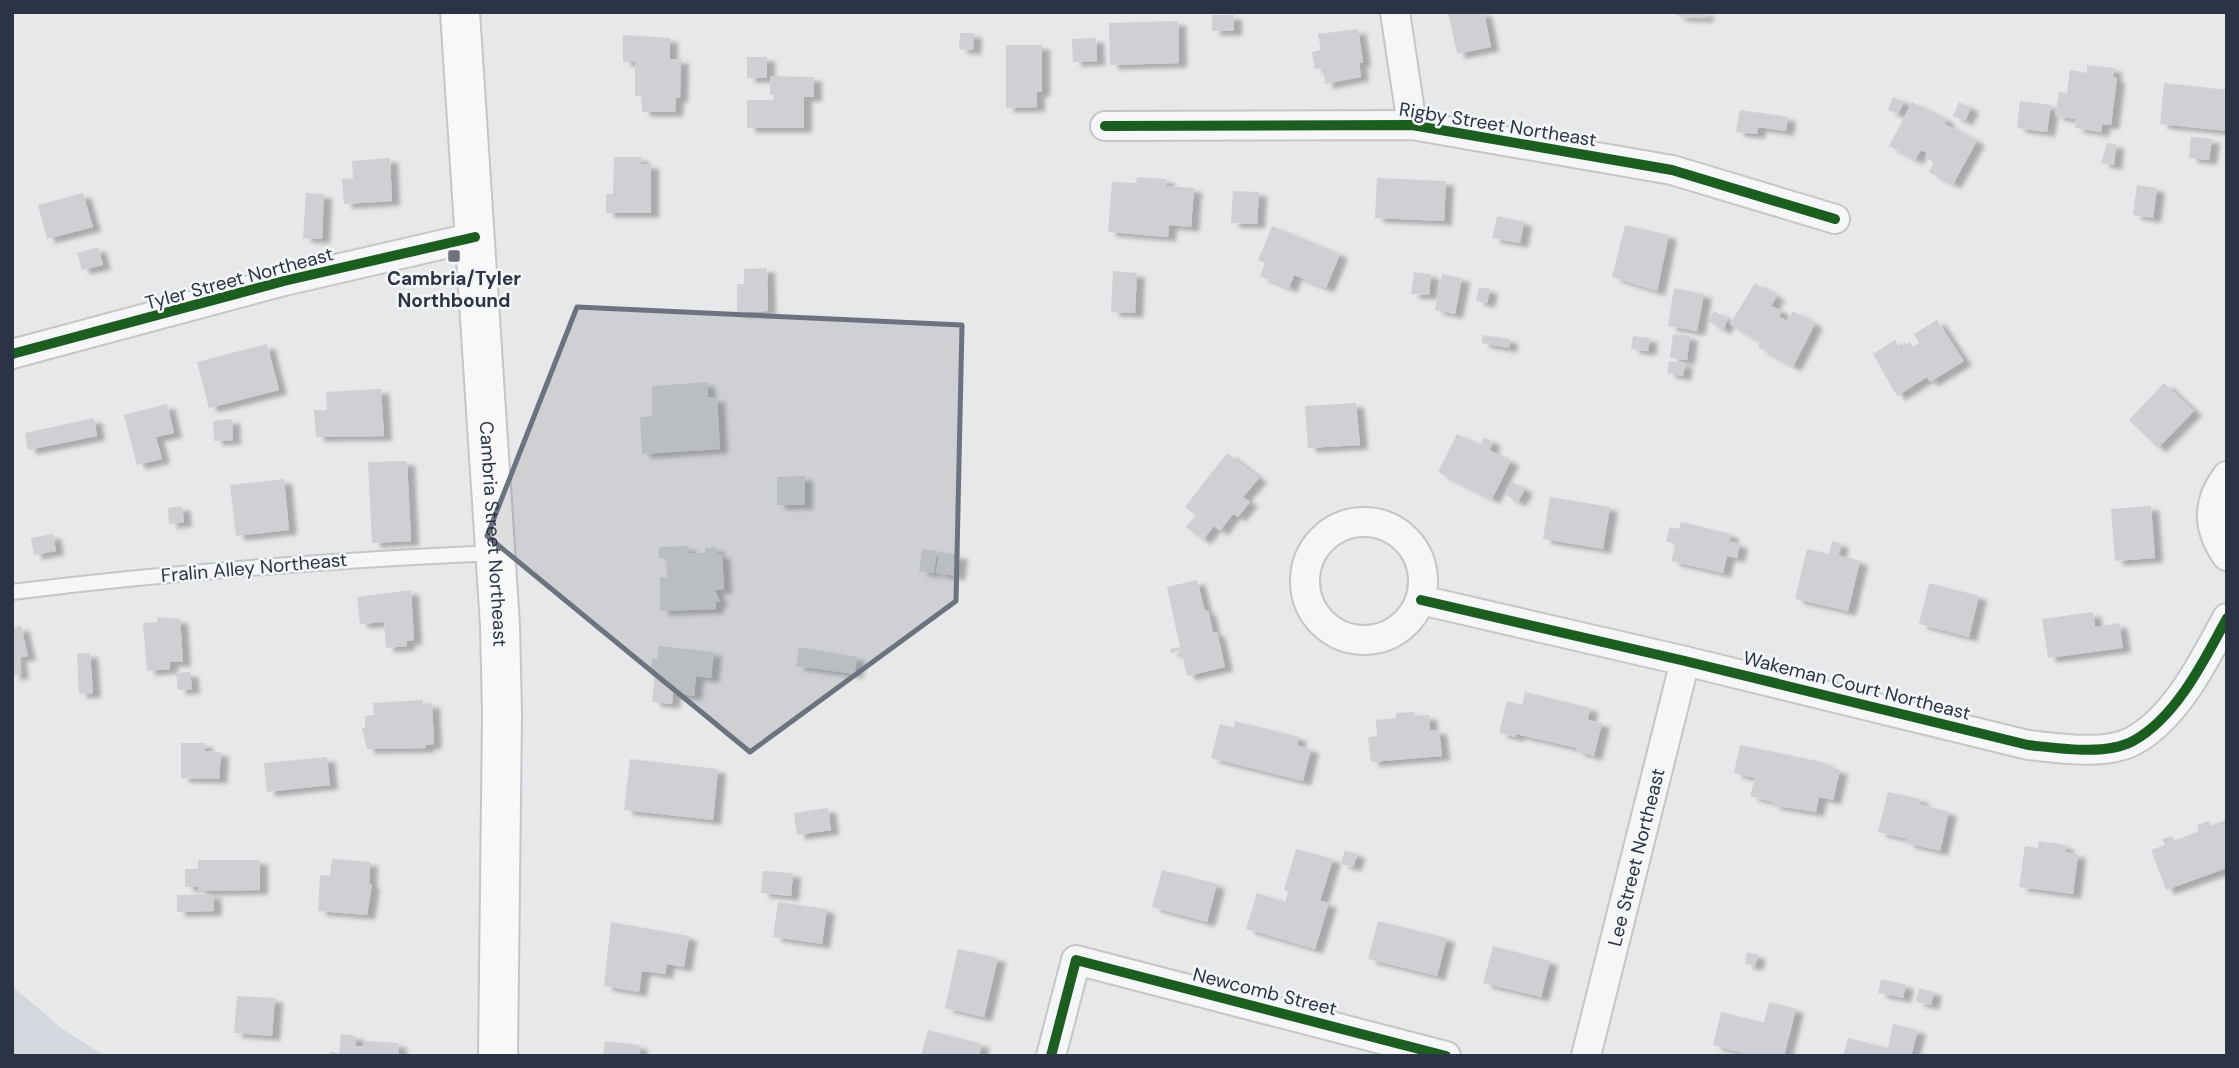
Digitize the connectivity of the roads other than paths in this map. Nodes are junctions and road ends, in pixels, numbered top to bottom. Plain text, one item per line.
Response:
1 (460, 12) edge
2 (1395, 12) edge
3 (1412, 125) junction
4 (1105, 126) dead end
5 (1835, 219) dead end
6 (475, 237) junction
7 (12, 354) edge
8 (2227, 475) edge
9 (496, 553) junction
10 (2227, 556) edge
11 (12, 592) edge
12 (1421, 600) junction
13 (2227, 618) edge
14 (1685, 661) junction
15 (498, 1056) edge
16 (1051, 1056) edge
17 (1446, 1056) edge
18 (1586, 1056) edge

1 - 6 main road, Cambria Street Northeast
2 - 3 street, Rigby Street Northeast
3 - 4 street, Rigby Street Northeast
3 - 5 street, Rigby Street Northeast
6 - 7 street, Tyler Street Northeast
6 - 9 main road, Cambria Street Northeast
8 - 10 street
9 - 11 lane, Fralin Alley Northeast
9 - 15 main road, Cambria Street Northeast
12 - 12 street
12 - 14 street, Wakeman Court Northeast
13 - 14 street, Wakeman Court Northeast
14 - 18 street, Lee Street Northeast
16 - 17 street, Newcomb Street

